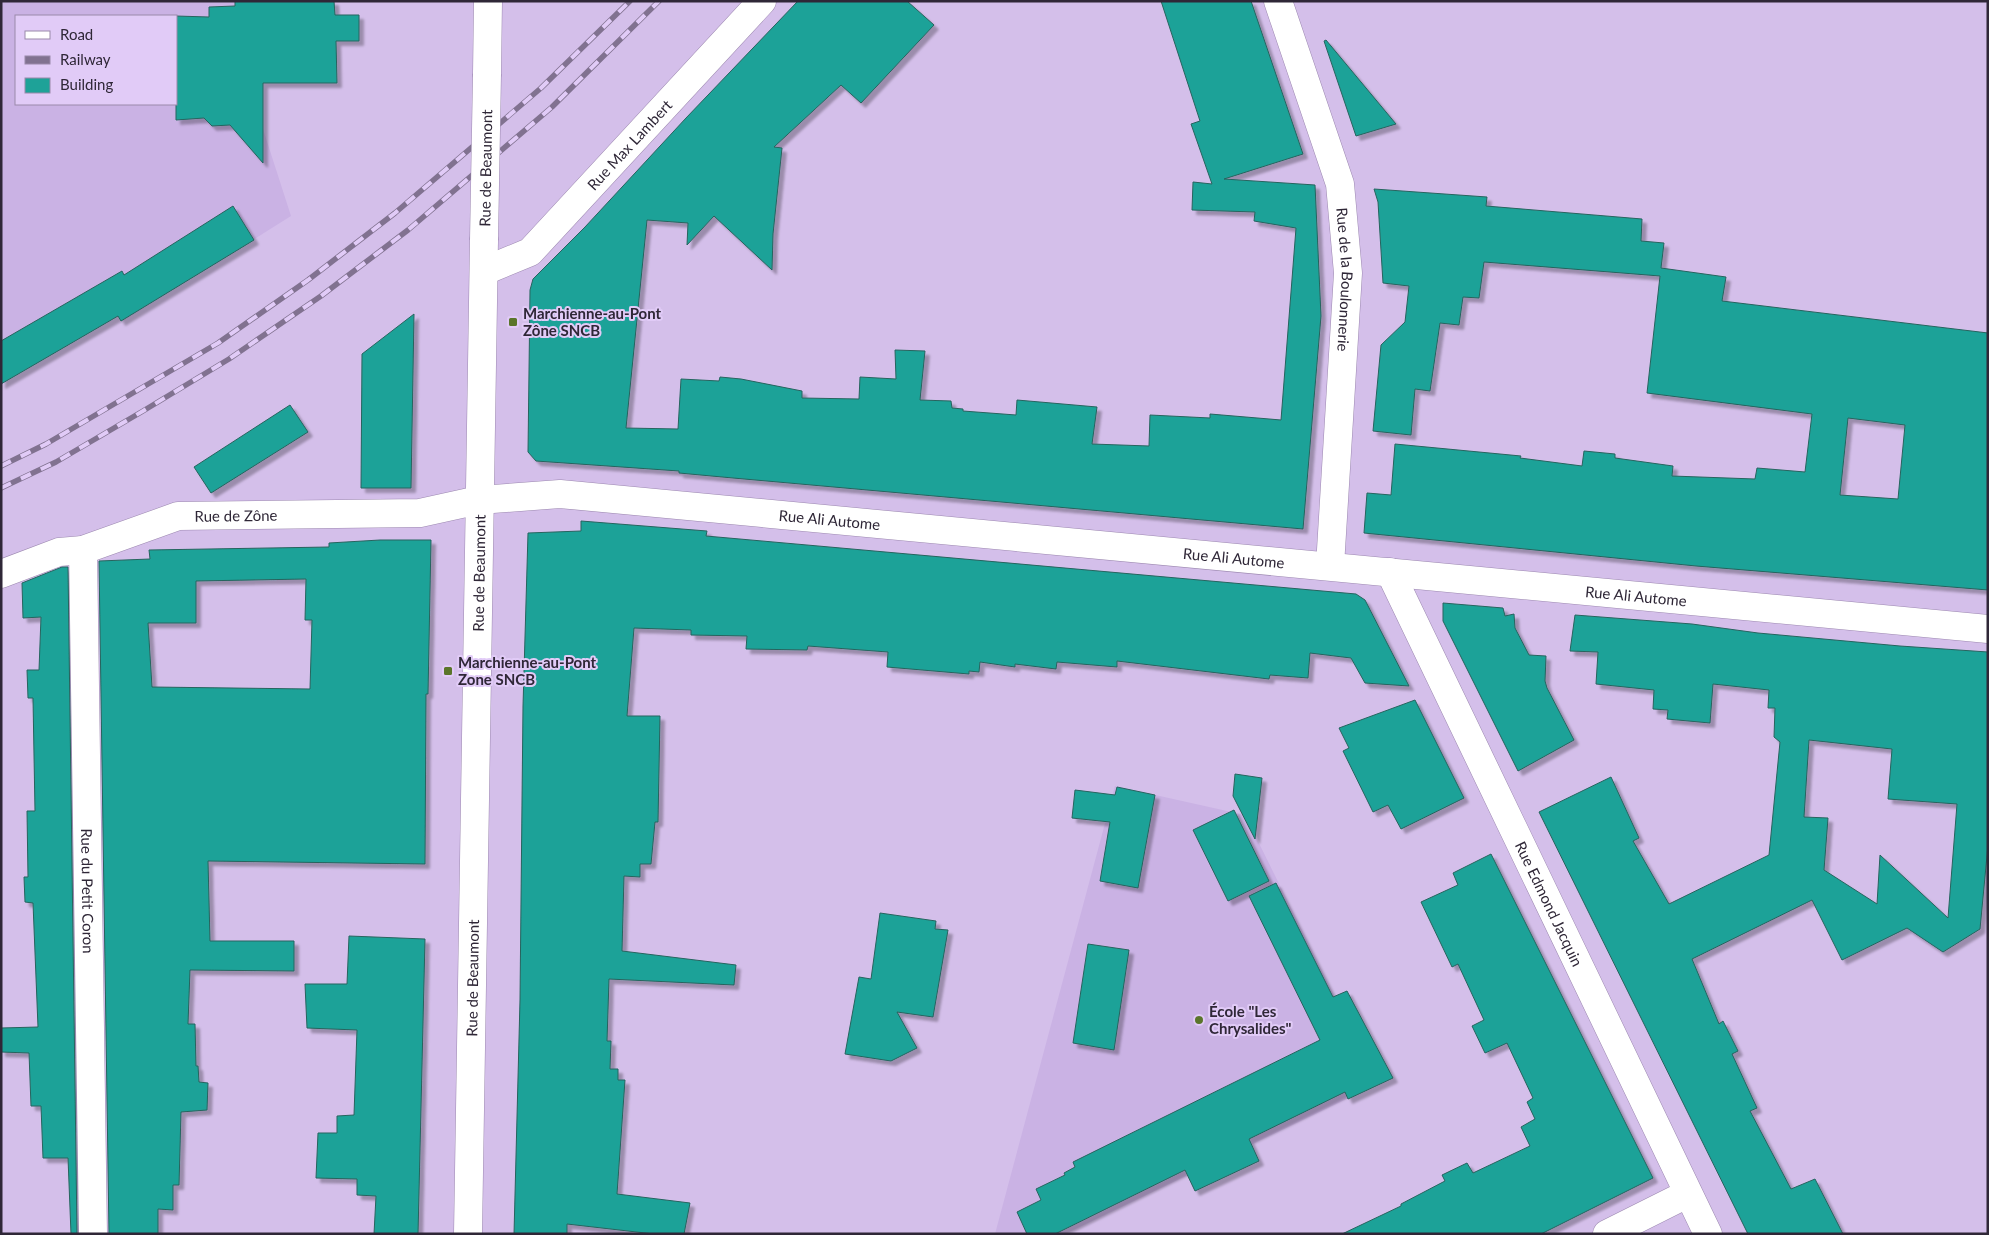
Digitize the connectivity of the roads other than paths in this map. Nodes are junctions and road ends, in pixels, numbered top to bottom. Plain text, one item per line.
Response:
1 (488, 1) edge
2 (762, 1) edge
3 (1278, 1) edge
4 (484, 271) junction
5 (479, 500) junction
6 (83, 550) junction
7 (1330, 566) junction
8 (1390, 572) junction
9 (1, 574) edge
10 (1988, 628) edge
11 (1688, 1194) junction
12 (93, 1234) edge
13 (468, 1234) edge
14 (1607, 1234) edge
15 (1708, 1234) edge

1 - 4 street, Rue de Beaumont, bridge
2 - 4 street, Rue Max Lambert
3 - 7 street, Rue de la Boulonnerie
4 - 5 street, Rue de Beaumont
5 - 6 street, Rue de Zône
5 - 7 street, Rue Ali Autome
5 - 13 street, Rue de Beaumont
6 - 9 street, Rue de Zône
6 - 12 street, Rue du Petit Coron
7 - 8 street, Rue Ali Autome
8 - 10 street, Rue Ali Autome
8 - 11 street, Rue Edmond Jacquin
11 - 14 street
11 - 15 street, Rue Edmond Jacquin

